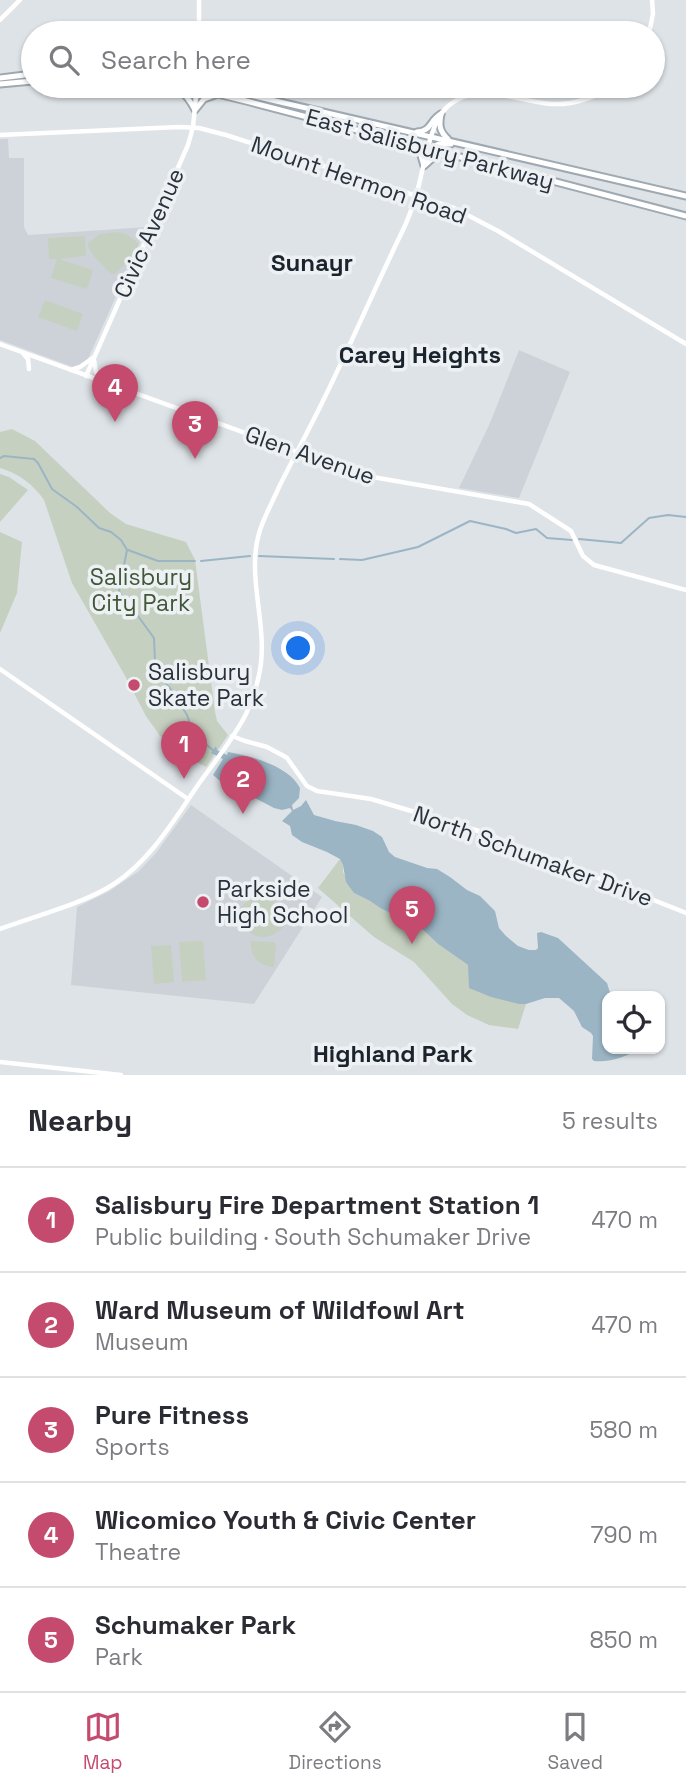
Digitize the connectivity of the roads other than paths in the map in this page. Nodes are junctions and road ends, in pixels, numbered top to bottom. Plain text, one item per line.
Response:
1 (20, 0) edge
2 (199, 0) edge
3 (652, 0) edge
4 (0, 20) edge
5 (199, 21) edge
6 (652, 21) edge
7 (21, 75) edge
8 (0, 78) edge
9 (21, 82) edge
10 (0, 84) edge
11 (189, 98) edge
12 (196, 98) edge
13 (208, 98) edge
14 (225, 98) edge
15 (236, 98) edge
16 (265, 98) edge
17 (465, 98) edge
18 (520, 98) edge
19 (590, 98) edge
20 (250, 102) junction
21 (195, 110) junction
22 (440, 114) junction
23 (193, 127) junction
24 (411, 132) junction
25 (0, 135) edge
26 (432, 137) junction
27 (389, 138) junction
28 (452, 142) junction
29 (465, 145) junction
30 (429, 149) junction
31 (463, 158) junction
32 (424, 166) junction
33 (419, 184) junction
34 (390, 188) junction
35 (404, 192) junction
36 (416, 196) junction
37 (686, 196) edge
38 (434, 201) junction
39 (410, 212) junction
40 (686, 216) edge
41 (0, 344) edge
42 (686, 344) edge
43 (22, 352) junction
44 (94, 356) junction
45 (29, 369) dead end
46 (70, 370) junction
47 (86, 376) junction
48 (102, 382) junction
49 (296, 452) junction
50 (686, 590) edge
51 (0, 669) edge
52 (232, 736) junction
53 (188, 799) junction
54 (686, 914) edge
55 (0, 929) edge
56 (0, 1062) edge
57 (121, 1075) edge

1 - 4 main road
2 - 5 main road
3 - 6 main road
7 - 8 main road
9 - 10 main road
11 - 21 main road
12 - 21 main road, Civic Avenue
13 - 21 main road
14 - 20 main road
15 - 20 main road, East Salisbury Parkway
16 - 24 main road, East Salisbury Parkway
17 - 22 main road
18 - 19 main road
20 - 27 main road, East Salisbury Parkway
21 - 23 main road, Civic Avenue
22 - 24 main road
22 - 26 main road
22 - 28 main road
23 - 25 main road, Mount Hermon Road
23 - 34 main road, Mount Hermon Road
23 - 44 main road, Civic Avenue
24 - 26 main road, East Salisbury Parkway
26 - 27 main road
26 - 28 main road, East Salisbury Parkway
26 - 30 main road
27 - 30 main road, East Salisbury Parkway
27 - 32 main road
28 - 29 main road, East Salisbury Parkway
29 - 30 main road
29 - 37 main road, East Salisbury Parkway
30 - 31 main road, East Salisbury Parkway
30 - 32 main road
31 - 32 main road
31 - 40 main road, East Salisbury Parkway
32 - 33 main road
33 - 35 main road
33 - 36 main road
33 - 38 main road
34 - 35 main road, Mount Hermon Road
34 - 39 main road
35 - 36 main road, Mount Hermon Road
36 - 38 main road, Mount Hermon Road
36 - 39 main road
38 - 42 main road, Mount Hermon Road
39 - 49 main road
41 - 43 main road, Glen Avenue
43 - 45 main road
43 - 46 main road, Glen Avenue
44 - 46 main road
44 - 47 main road, Civic Avenue
44 - 48 main road
46 - 47 main road, Glen Avenue
47 - 48 main road, Glen Avenue
48 - 49 main road, Glen Avenue
49 - 50 main road, Glen Avenue
49 - 52 main road
51 - 53 main road
52 - 53 main road
52 - 54 main road, North Schumaker Drive
53 - 55 main road
56 - 57 main road

